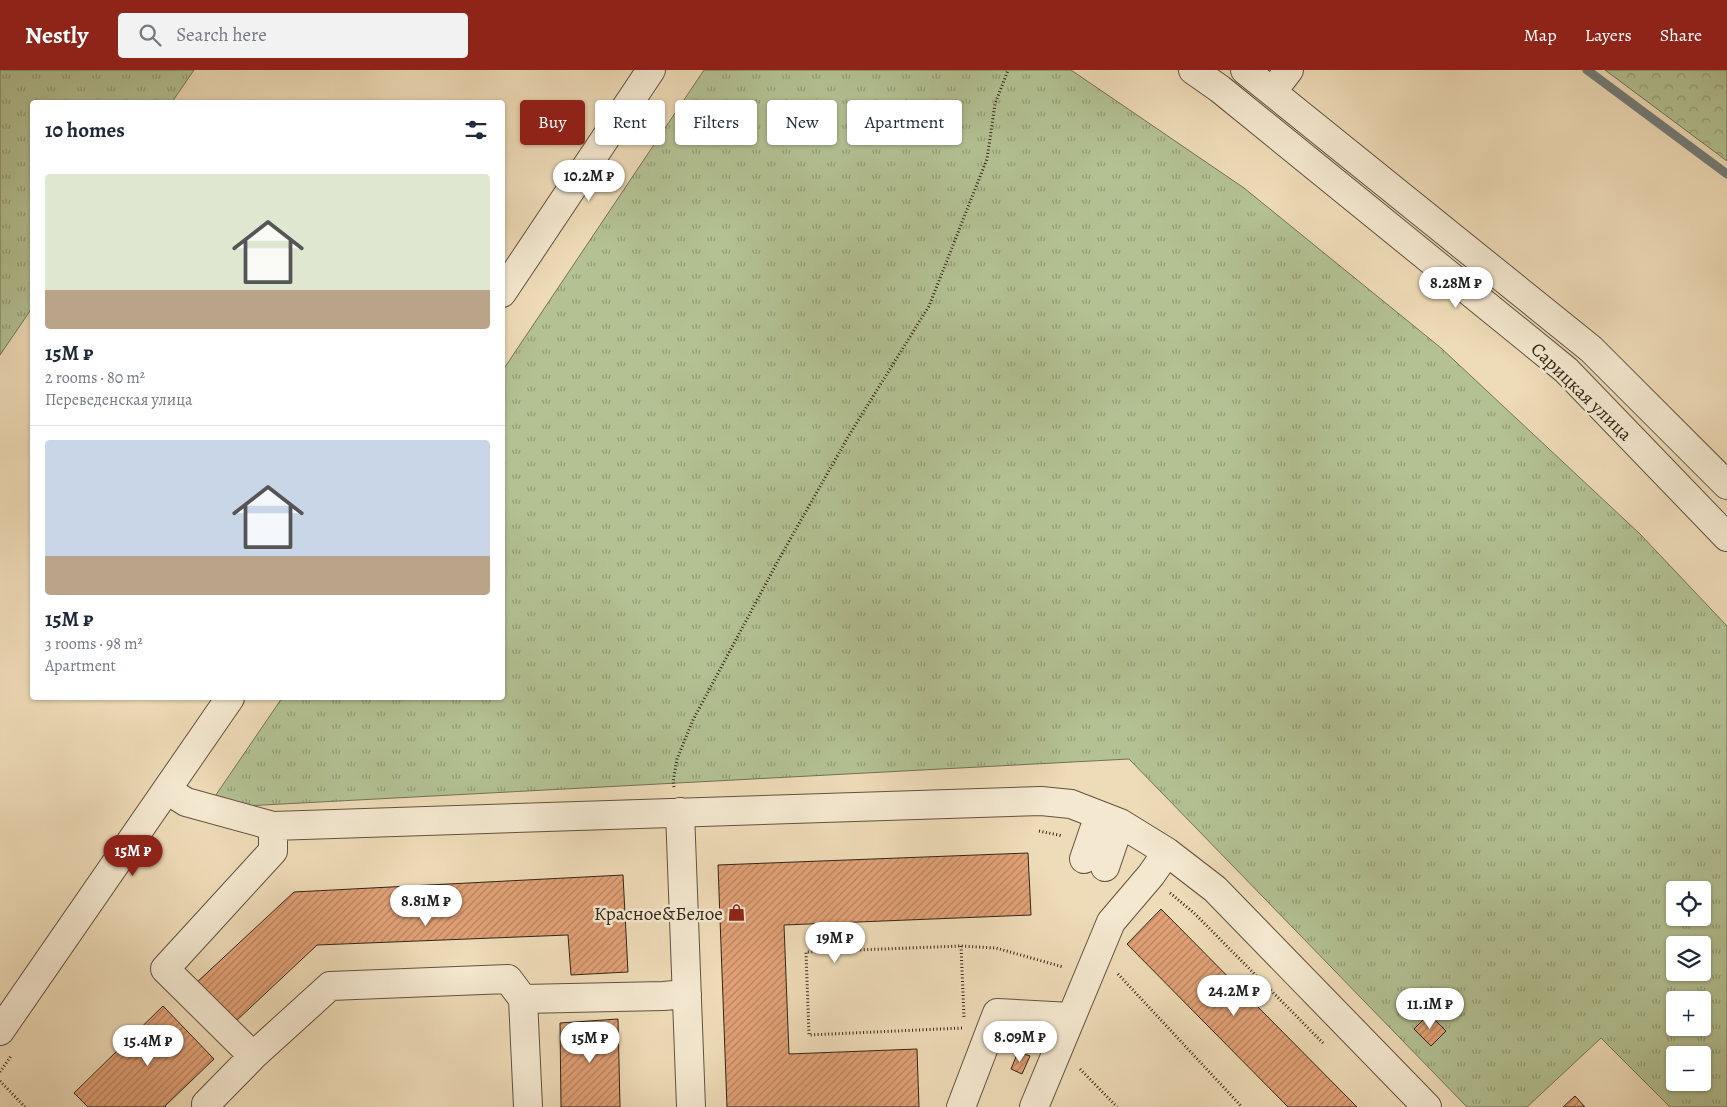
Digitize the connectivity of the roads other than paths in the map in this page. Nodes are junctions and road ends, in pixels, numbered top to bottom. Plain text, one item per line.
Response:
1 (651, 70) edge
2 (1193, 70) edge
3 (1244, 70) edge
4 (1289, 70) edge
5 (1272, 92) junction
6 (505, 289) edge
7 (1727, 485) edge
8 (1727, 537) edge
9 (229, 700) edge
10 (167, 790) junction
11 (680, 812) junction
12 (1109, 819) junction
13 (273, 826) junction
14 (1167, 852) junction
15 (1092, 856) road end
16 (687, 994) junction
17 (523, 999) junction
18 (1071, 1017) junction
19 (0, 1031) edge
20 (253, 1056) junction
21 (209, 1107) edge
22 (528, 1107) edge
23 (692, 1107) edge
24 (961, 1107) edge
25 (1034, 1107) edge
26 (1427, 1107) edge

1 - 6 street
2 - 8 street, Сарицкая улица
3 - 5 street, Сарицкая улица
4 - 5 street
5 - 7 street, Сарицкая улица
9 - 10 street
10 - 13 street
10 - 19 street
11 - 12 street
11 - 13 street
11 - 16 street
12 - 14 street
12 - 15 street
13 - 20 street
14 - 18 street
14 - 26 street
16 - 17 street
16 - 23 street
17 - 20 street
17 - 22 street
18 - 24 street
18 - 25 street
20 - 21 street

